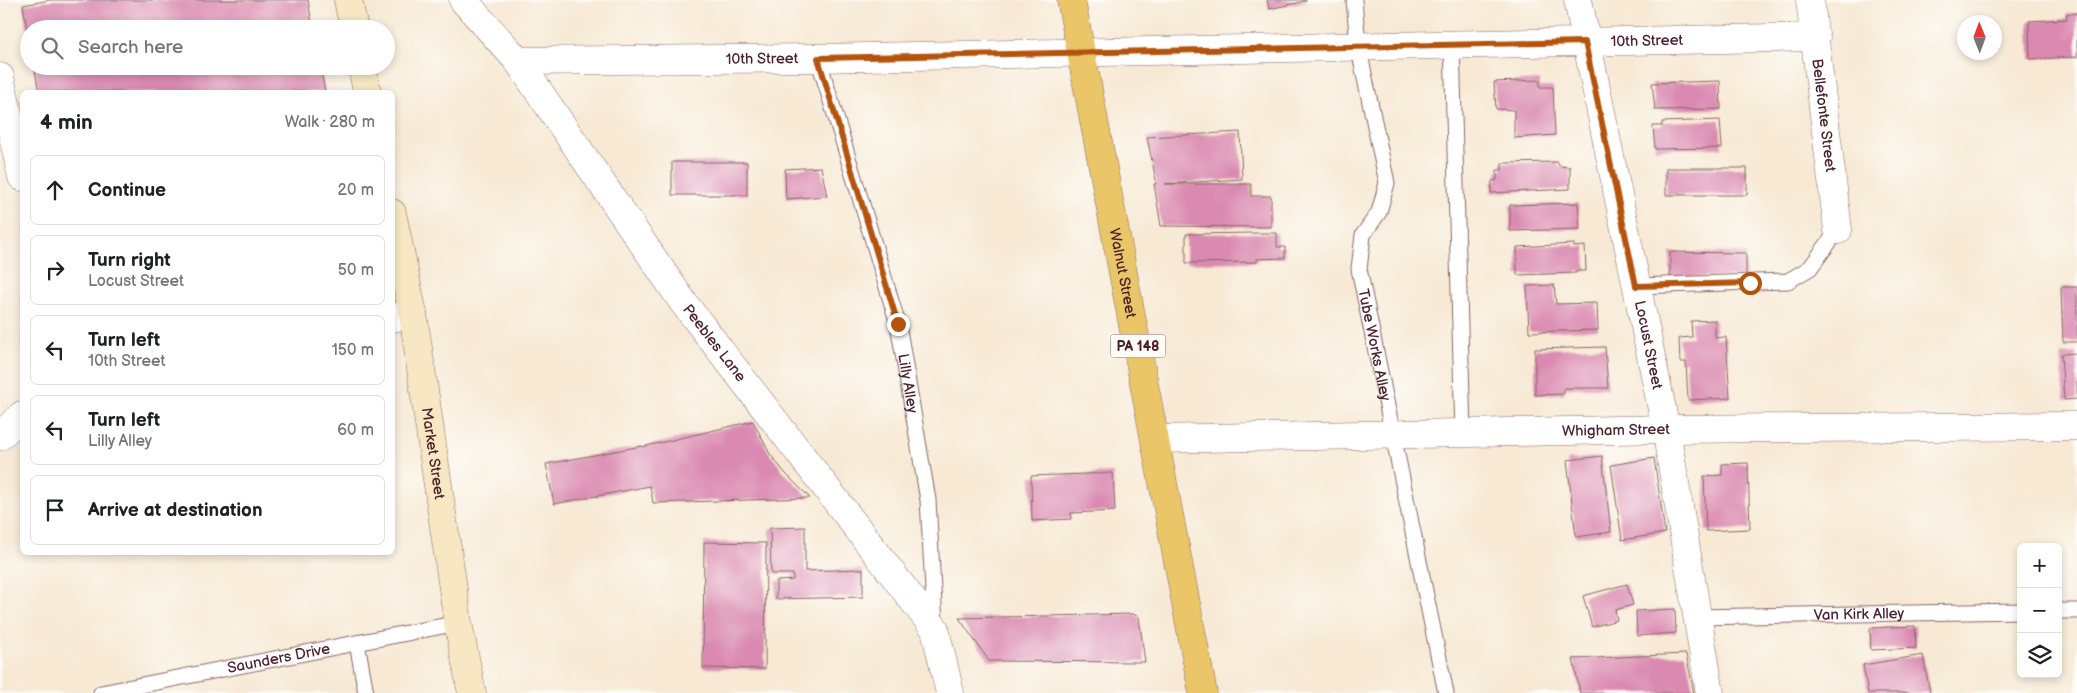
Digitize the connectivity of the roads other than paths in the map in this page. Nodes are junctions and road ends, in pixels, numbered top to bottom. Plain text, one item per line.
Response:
1 (348, 0) edge
2 (463, 0) edge
3 (1071, 0) edge
4 (1354, 0) edge
5 (1578, 0) edge
6 (1810, 0) edge
7 (352, 20) edge
8 (1816, 37) junction
9 (1585, 42) junction
10 (1452, 44) junction
11 (1358, 45) junction
12 (1081, 51) junction
13 (818, 58) junction
14 (518, 61) junction
15 (364, 75) edge
16 (0, 76) edge
17 (368, 90) edge
18 (20, 168) edge
19 (1838, 230) joint
20 (395, 241) edge
21 (1636, 286) junction
22 (403, 316) edge
23 (20, 417) edge
24 (2077, 426) edge
25 (1666, 430) junction
26 (1463, 434) junction
27 (1394, 435) junction
28 (0, 436) edge
29 (1156, 439) junction
30 (2062, 611) edge
31 (2077, 611) edge
32 (2017, 612) edge
33 (1697, 617) junction
34 (458, 623) junction
35 (935, 630) junction
36 (356, 643) junction
37 (101, 693) edge
38 (366, 693) edge
39 (472, 693) edge
40 (950, 693) edge
41 (1203, 693) edge
42 (1446, 693) edge
43 (1710, 693) edge

1 - 7 main road
2 - 14 street, Peebles Lane
3 - 12 main road, Walnut Street / PA 148
4 - 11 lane, Tube Works Alley
5 - 9 street, Locust Street
6 - 8 street, Bellefonte Street
8 - 9 street, 10th Street
8 - 19 street, Bellefonte Street
9 - 10 street, 10th Street
9 - 21 street, Locust Street
10 - 11 street, 10th Street
10 - 26 lane
11 - 12 street, 10th Street
11 - 27 lane, Tube Works Alley
12 - 13 street, 10th Street
12 - 29 main road, Walnut Street / PA 148
13 - 14 street, 10th Street
13 - 35 lane, Lilly Alley
14 - 35 street, Peebles Lane
15 - 17 main road
16 - 18 street
19 - 21 lane
20 - 22 main road, Market Street
21 - 25 street, Locust Street
22 - 34 main road, Market Street
23 - 28 street
24 - 25 street, Whigham Street
25 - 26 street, Whigham Street
25 - 33 street, Locust Street
26 - 27 street, Whigham Street
27 - 29 street, Whigham Street
27 - 42 lane, Tube Works Alley
29 - 41 main road, Walnut Street / PA 148
30 - 31 lane
32 - 33 lane, Van Kirk Alley
33 - 43 street, Locust Street
34 - 36 lane, Saunders Drive
34 - 39 main road, Market Street
35 - 40 street, Peebles Lane
36 - 37 lane, Saunders Drive
36 - 38 lane

